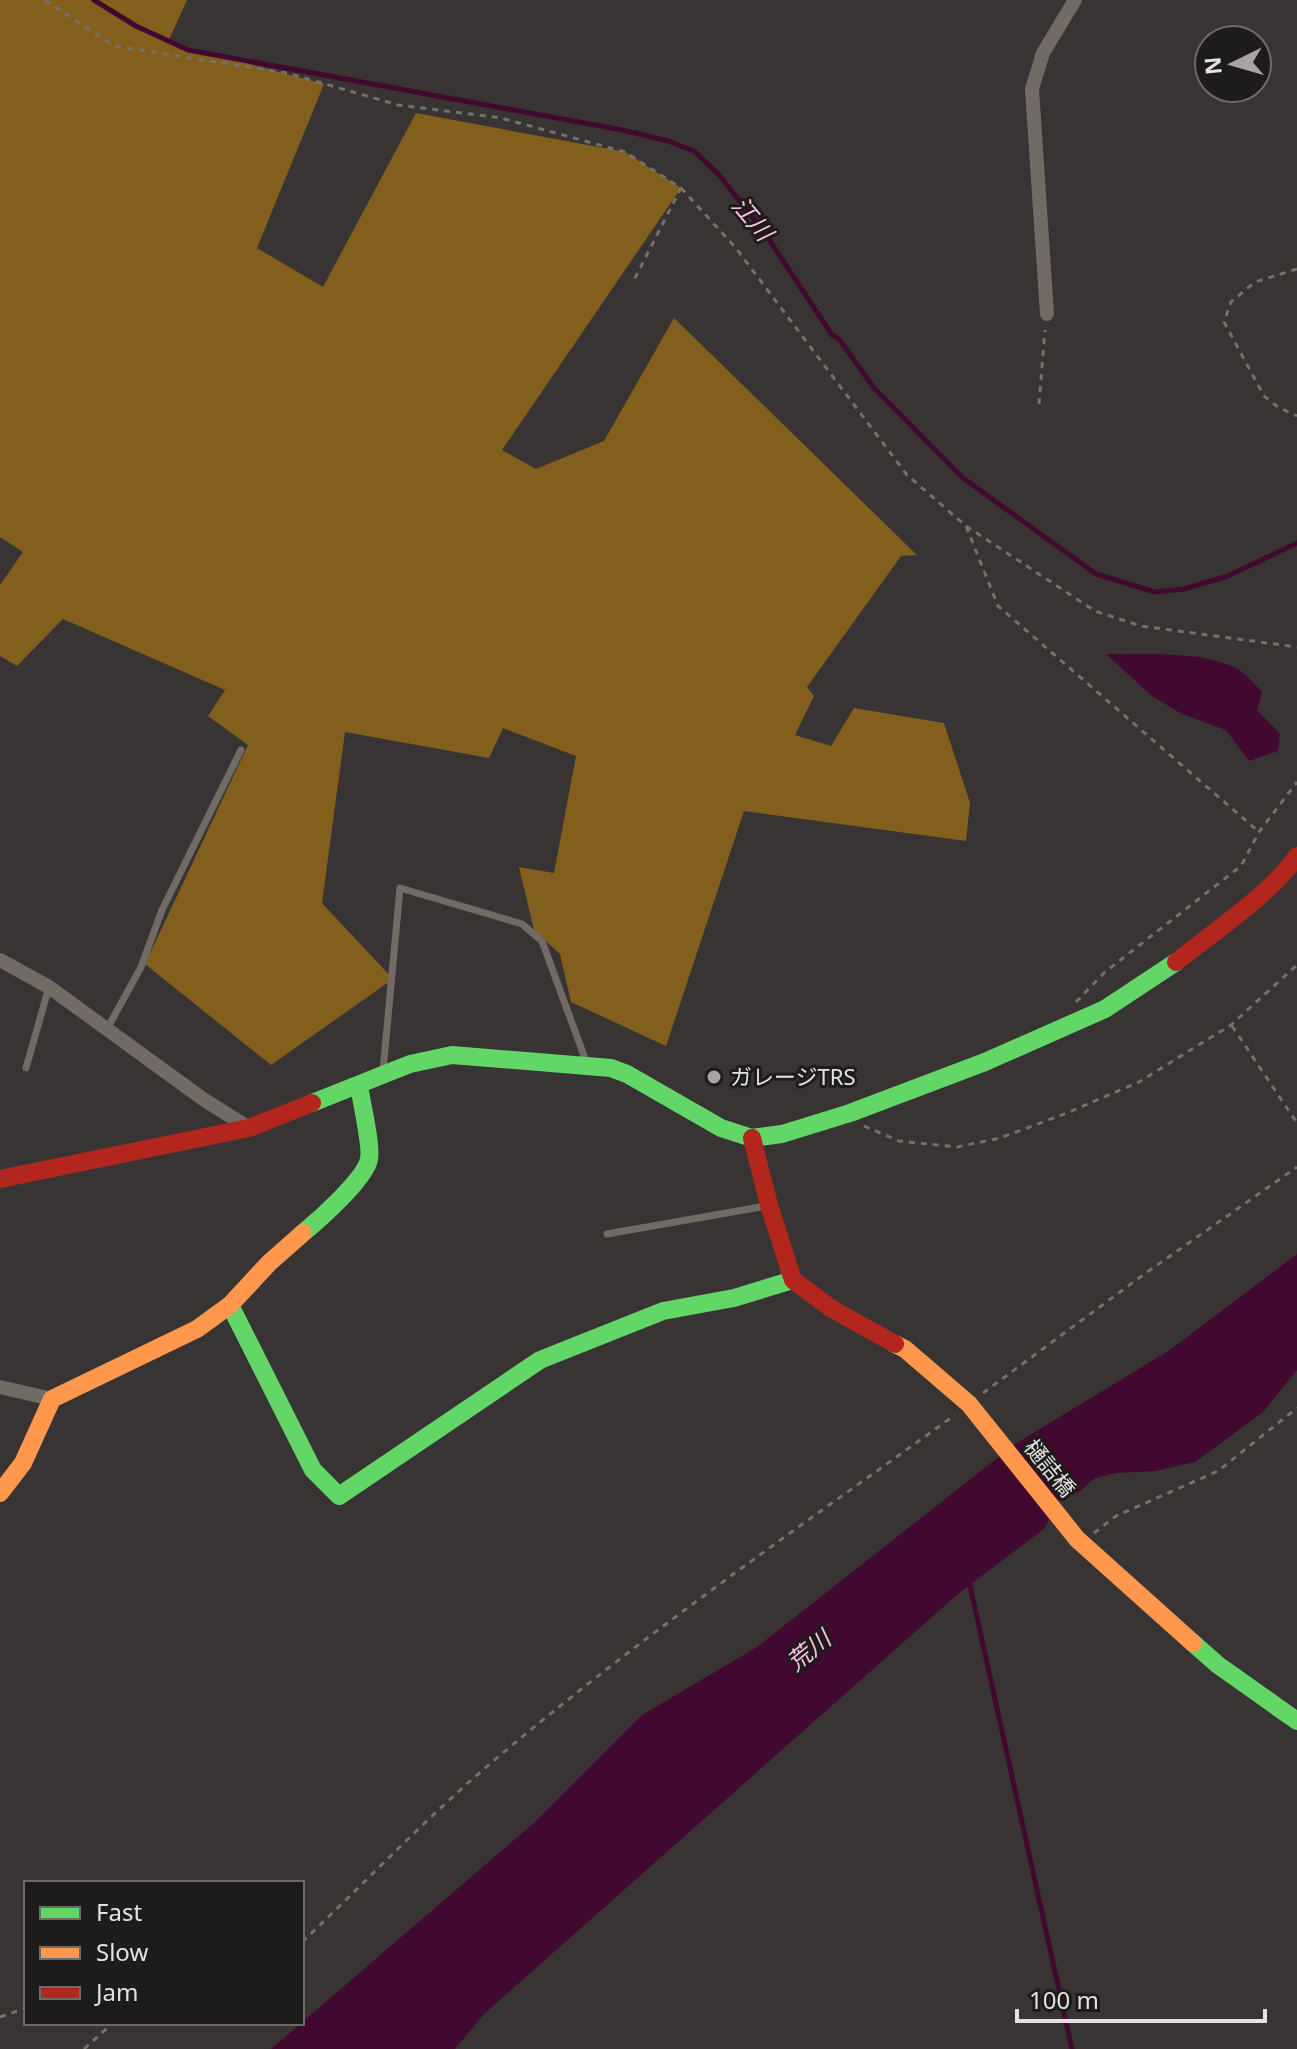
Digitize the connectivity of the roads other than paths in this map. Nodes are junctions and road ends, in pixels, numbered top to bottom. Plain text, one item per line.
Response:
1 (1075, 0) edge
2 (1047, 314) road end
3 (241, 750) dead end
4 (1297, 856) edge
5 (0, 960) edge
6 (49, 987) junction
7 (107, 1029) junction
8 (588, 1066) junction
9 (26, 1068) dead end
10 (383, 1074) junction
11 (359, 1085) junction
12 (249, 1128) junction
13 (752, 1138) junction
14 (0, 1179) edge
15 (769, 1205) junction
16 (607, 1234) dead end
17 (793, 1280) junction
18 (230, 1305) junction
19 (0, 1387) edge
20 (52, 1399) junction
21 (0, 1493) edge
22 (1297, 1721) edge

1 - 2 street
3 - 7 lane
4 - 13 street
5 - 6 street
6 - 7 street
6 - 9 lane
7 - 12 street
8 - 10 street
8 - 10 lane
8 - 13 street
10 - 11 street
11 - 12 street
11 - 18 street
12 - 14 street
13 - 15 street
15 - 16 lane
15 - 17 street
17 - 18 street
17 - 22 street, 樋詰橋
18 - 20 street
19 - 20 street
20 - 21 street

